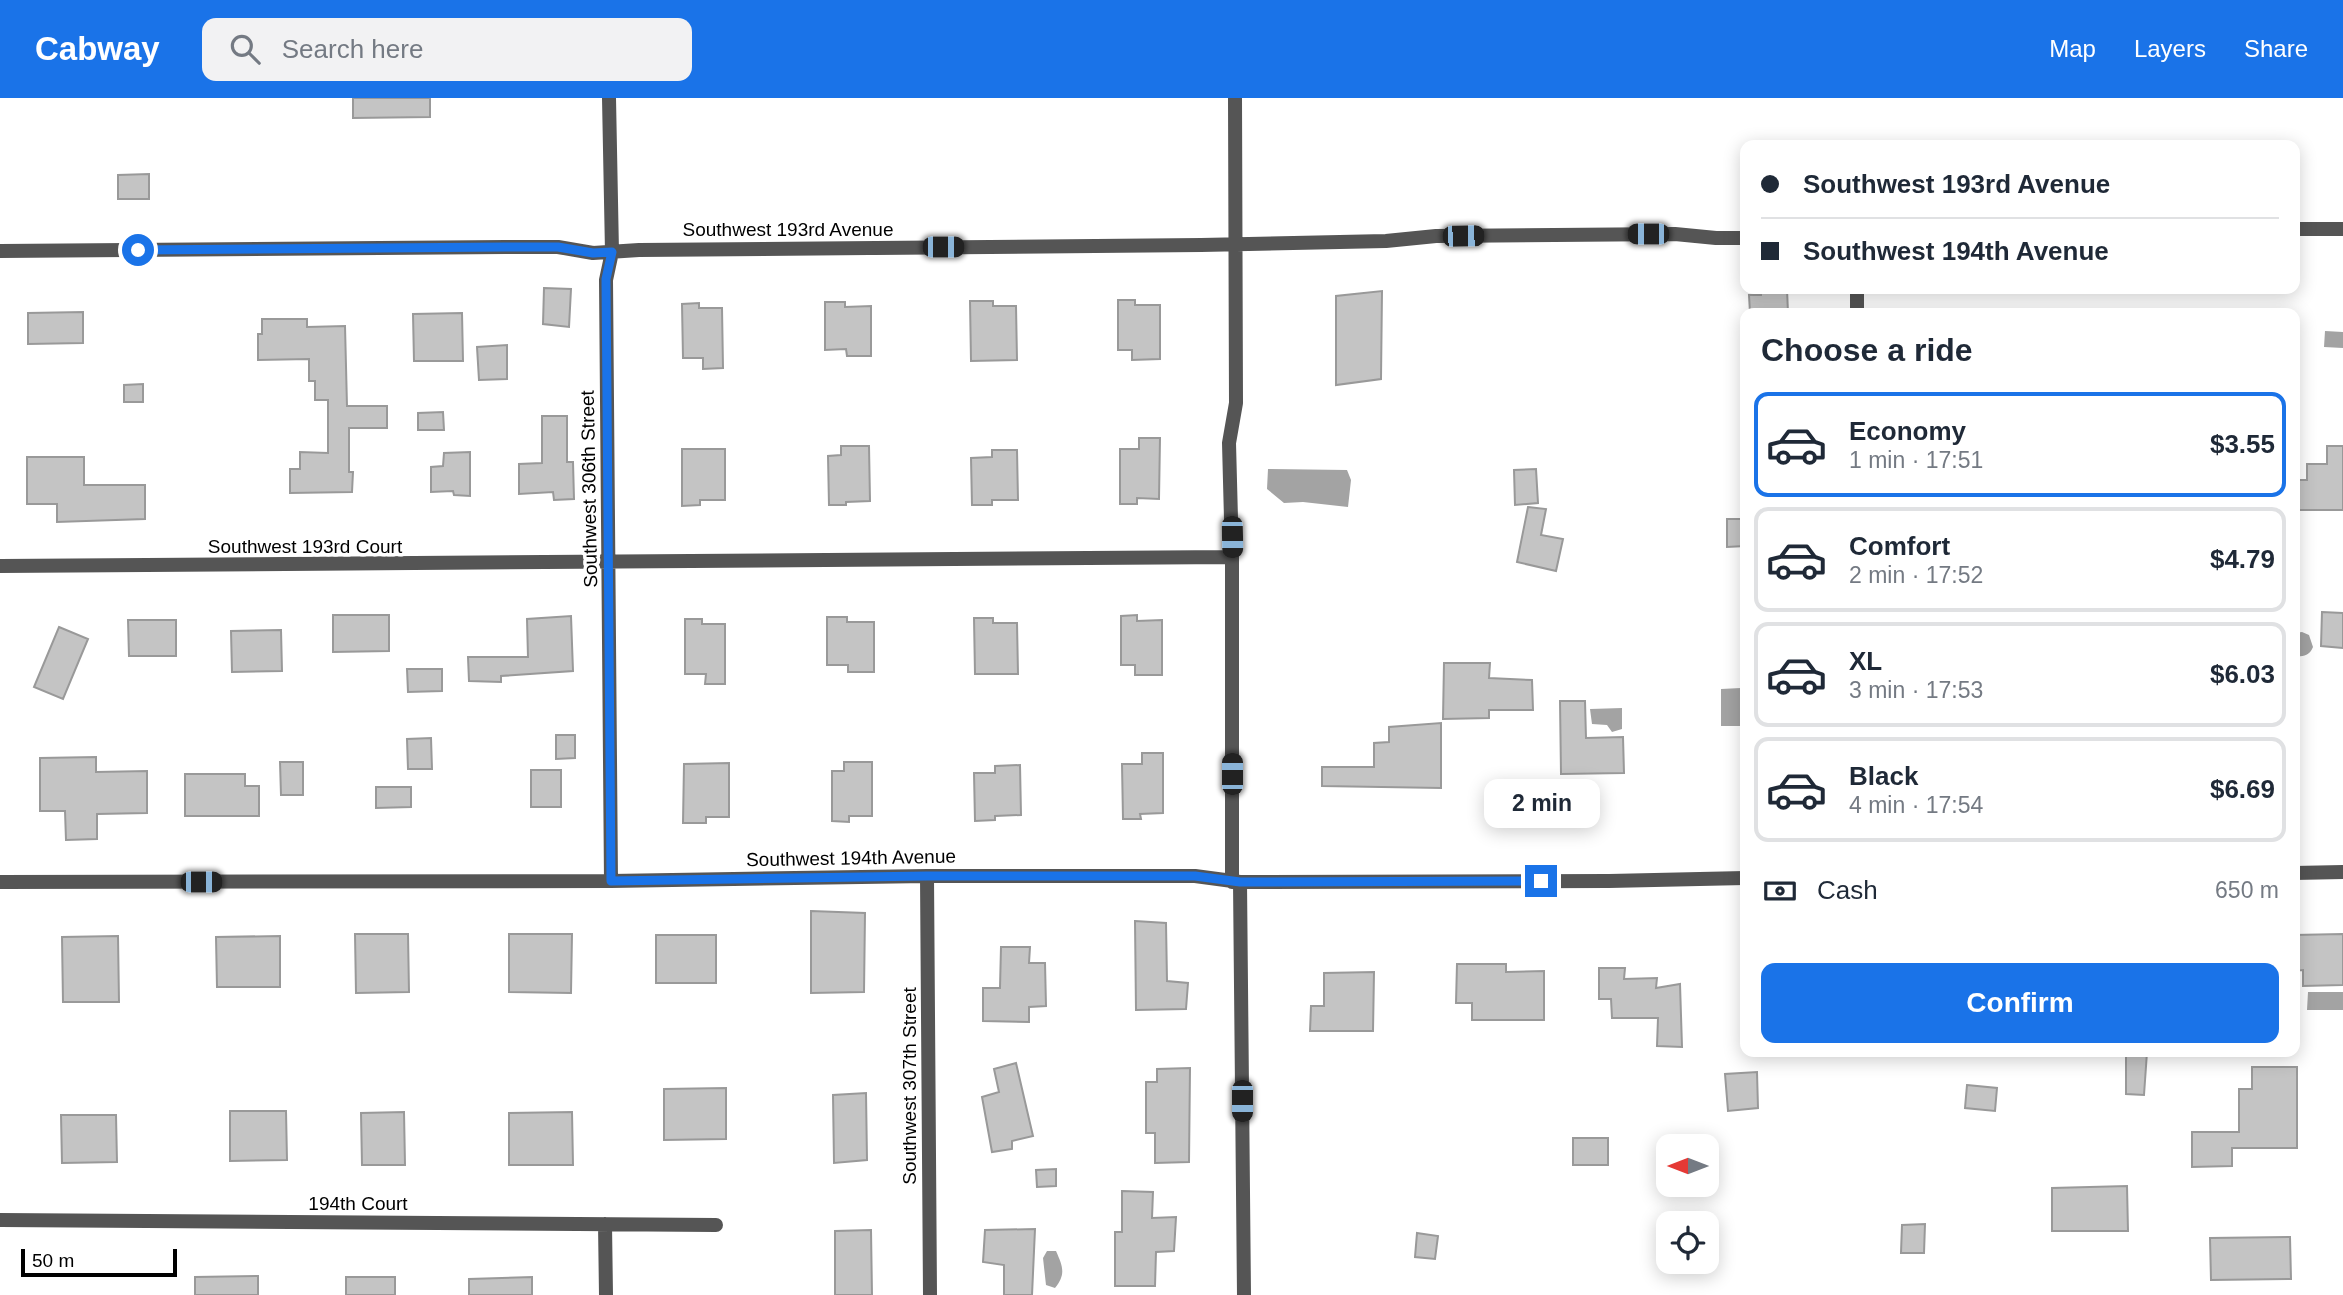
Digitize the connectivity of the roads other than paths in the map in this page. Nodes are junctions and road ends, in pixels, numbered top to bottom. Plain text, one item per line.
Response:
1 (610, 98) edge
2 (1235, 98) edge
3 (2300, 229) edge
4 (2343, 229) edge
5 (1740, 238) edge
6 (1235, 244) junction
7 (0, 251) edge
8 (612, 252) junction
9 (1232, 558) junction
10 (609, 564) junction
11 (0, 566) edge
12 (2343, 872) edge
13 (2300, 873) edge
14 (927, 876) junction
15 (1740, 878) edge
16 (611, 881) junction
17 (0, 882) edge
18 (1236, 882) junction
19 (0, 1220) edge
20 (605, 1224) junction
21 (716, 1225) dead end
22 (606, 1295) edge
23 (930, 1295) edge
24 (1244, 1295) edge

1 - 8 street, Southwest 306th Street
2 - 6 street
3 - 4 street
5 - 6 street, Southwest 193rd Avenue
6 - 8 street, Southwest 193rd Avenue
6 - 9 street
7 - 8 street, Southwest 193rd Avenue
8 - 10 street, Southwest 306th Street
9 - 10 street, Southwest 193rd Court
9 - 18 street
10 - 11 street, Southwest 193rd Court
10 - 16 street, Southwest 306th Street
12 - 13 street
14 - 16 street, Southwest 194th Avenue
14 - 18 street, Southwest 194th Avenue
14 - 23 street, Southwest 307th Street
15 - 18 street, Southwest 194th Avenue
16 - 17 street, Southwest 194th Avenue
18 - 24 street
19 - 20 street, 194th Court
20 - 21 street, 194th Court
20 - 22 street

